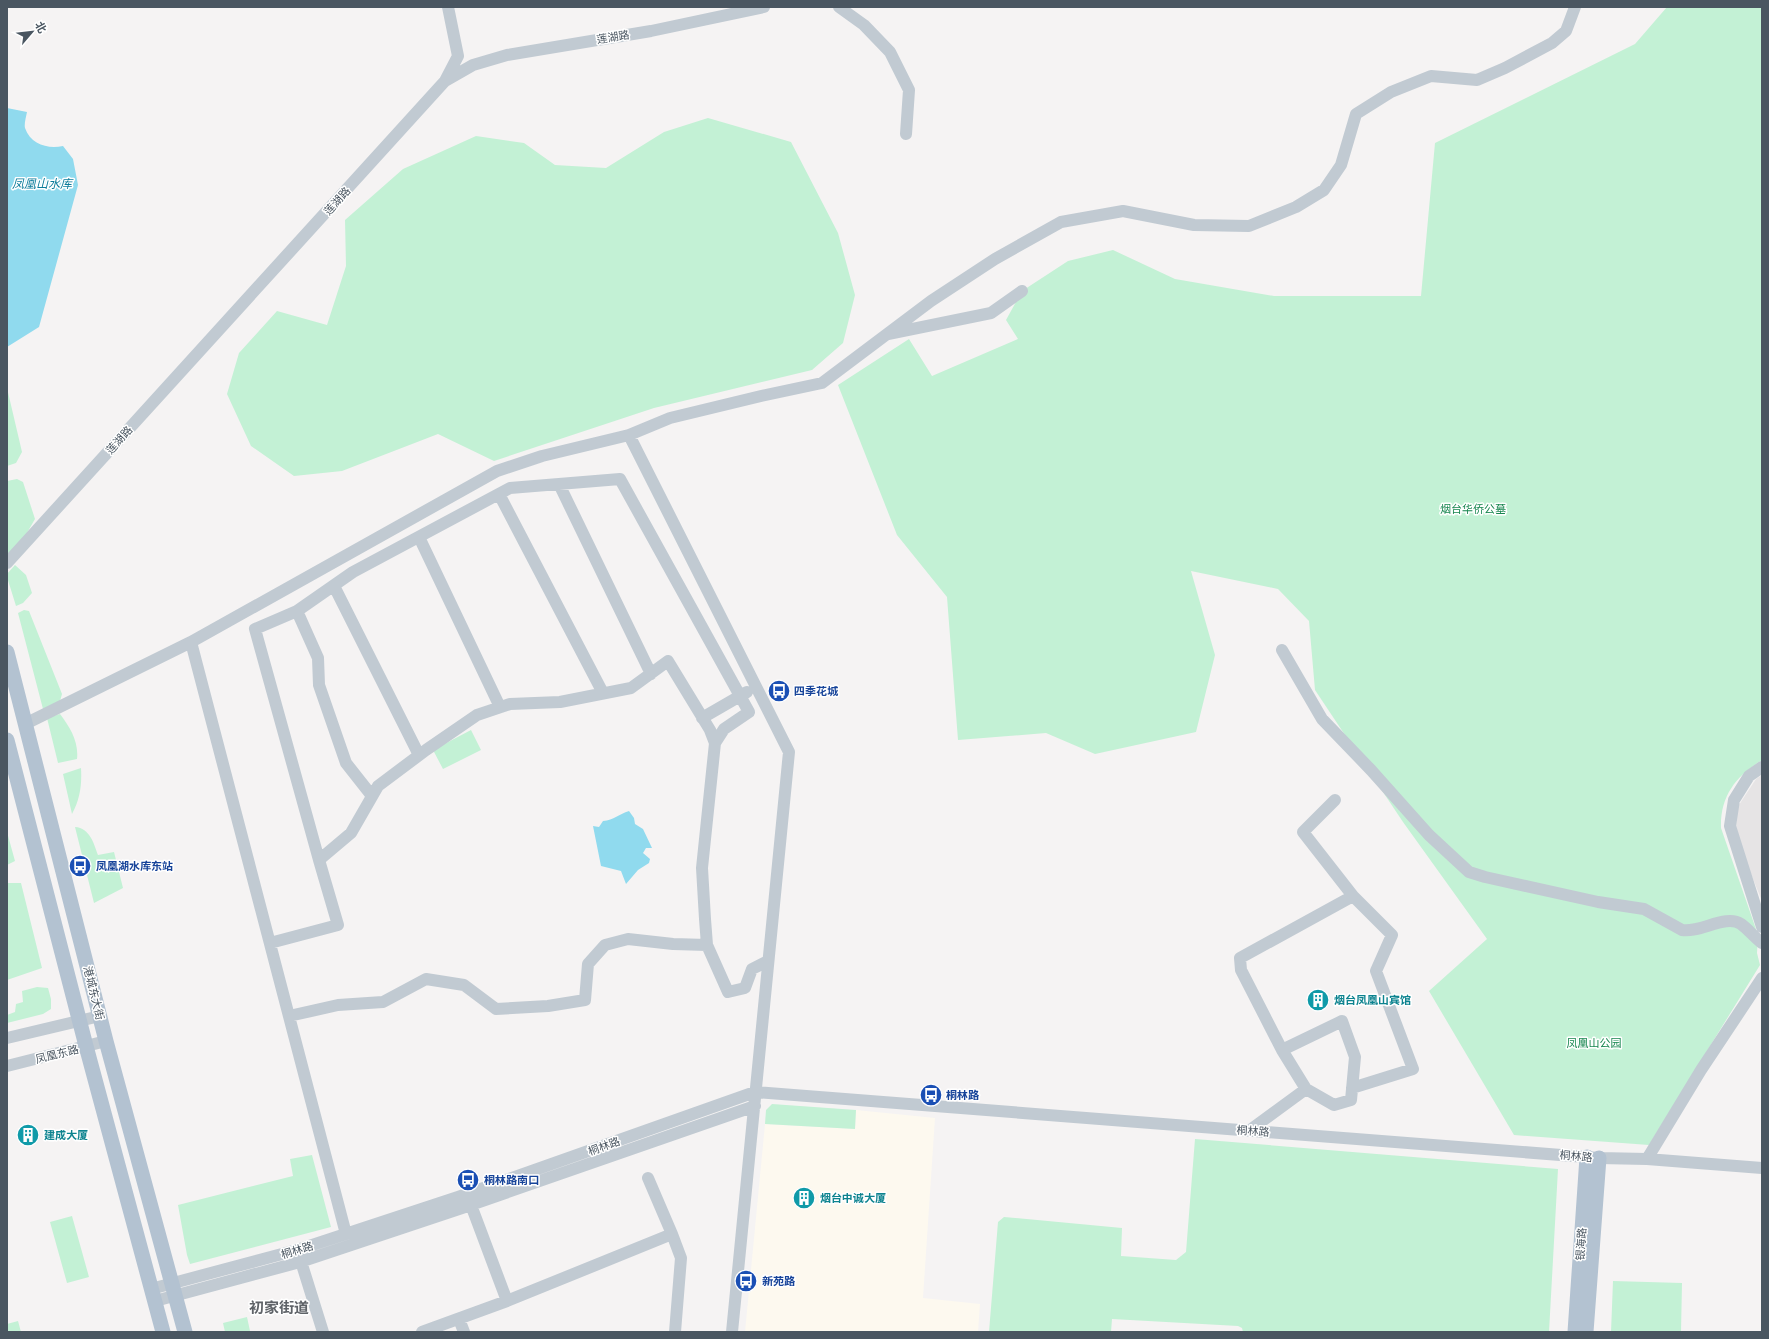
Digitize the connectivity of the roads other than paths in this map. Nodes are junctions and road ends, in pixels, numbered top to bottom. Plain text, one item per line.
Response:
1 (448, 7) edge
2 (764, 7) edge
3 (839, 7) edge
4 (1575, 7) edge
5 (445, 81) junction
6 (906, 134) dead end
7 (1022, 291) dead end
8 (885, 335) junction
9 (629, 435) junction
10 (559, 484) junction
11 (500, 494) junction
12 (419, 537) junction
13 (7, 563) edge
14 (334, 586) junction
15 (297, 612) junction
16 (191, 642) junction
17 (1282, 650) dead end
18 (7, 652) edge
19 (651, 674) junction
20 (756, 687) junction
21 (604, 693) junction
22 (740, 696) junction
23 (500, 707) junction
24 (702, 718) junction
25 (25, 724) junction
26 (7, 740) edge
27 (715, 743) junction
28 (419, 755) junction
29 (1762, 767) edge
30 (372, 796) junction
31 (1335, 800) dead end
32 (318, 860) junction
33 (1353, 896) junction
34 (1762, 927) edge
35 (270, 943) junction
36 (1762, 943) edge
37 (707, 945) junction
38 (768, 961) junction
39 (1762, 978) edge
40 (100, 1016) junction
41 (289, 1016) junction
42 (80, 1020) junction
43 (7, 1038) edge
44 (106, 1041) junction
45 (86, 1046) junction
46 (1282, 1050) junction
47 (7, 1066) edge
48 (1352, 1088) junction
49 (1306, 1089) junction
50 (755, 1092) junction
51 (755, 1106) junction
52 (1250, 1130) junction
53 (1593, 1157) junction
54 (1647, 1159) junction
55 (1762, 1168) edge
56 (648, 1178) dead end
57 (471, 1205) junction
58 (346, 1234) junction
59 (672, 1234) junction
60 (299, 1256) junction
61 (173, 1289) junction
62 (153, 1295) junction
63 (507, 1301) junction
64 (459, 1318) junction
65 (163, 1332) edge
66 (185, 1332) edge
67 (323, 1332) edge
68 (422, 1332) edge
69 (464, 1332) edge
70 (675, 1332) edge
71 (732, 1332) edge
72 (1575, 1332) edge
73 (1586, 1332) edge

1 - 5 street
2 - 5 street, 莲湖路
3 - 6 street
4 - 8 street
5 - 13 street, 莲湖路
7 - 8 street
8 - 9 street
9 - 16 street
9 - 20 street
10 - 11 street
10 - 19 street
10 - 22 street
11 - 12 street
11 - 21 street
12 - 14 street
12 - 23 street
14 - 15 street
14 - 28 street
15 - 30 street
15 - 32 street
16 - 25 street
16 - 35 street
17 - 36 street
18 - 25 main road, 港城东大街
19 - 21 street
19 - 24 street
20 - 22 street
20 - 38 street
21 - 23 street
22 - 24 street
22 - 27 street
23 - 28 street
24 - 27 street
25 - 40 main road, 港城东大街
26 - 42 main road, 港城东大街
27 - 37 street
28 - 30 street
29 - 34 street
30 - 32 street
31 - 33 street
32 - 35 street
33 - 46 street
33 - 48 street
35 - 41 street
37 - 38 street
37 - 41 street
38 - 50 street
39 - 54 street
40 - 42 street
40 - 44 main road, 港城东大街
41 - 58 street
42 - 43 street
42 - 45 main road, 港城东大街
44 - 45 street, 凤凰东路
44 - 61 main road, 港城东大街
45 - 47 street, 凤凰东路
45 - 62 main road, 港城东大街
46 - 48 street
46 - 49 street
48 - 49 street
49 - 52 street
50 - 51 street
50 - 52 street, 桐林路
50 - 58 street, 桐林路
51 - 57 street, 桐林路
51 - 71 street
52 - 53 street, 桐林路
53 - 54 street, 桐林路
53 - 72 main road, 银海路
53 - 73 main road, 银海路
54 - 55 street, 桐林路
56 - 59 street
57 - 60 street, 桐林路
57 - 63 street
58 - 60 street, 桐林路
59 - 63 street
59 - 70 street
60 - 61 street, 桐林路
60 - 67 street
61 - 62 street, 桐林路
61 - 66 main road, 港城东大街
62 - 65 main road, 港城东大街
63 - 64 street
64 - 68 street
64 - 69 street

